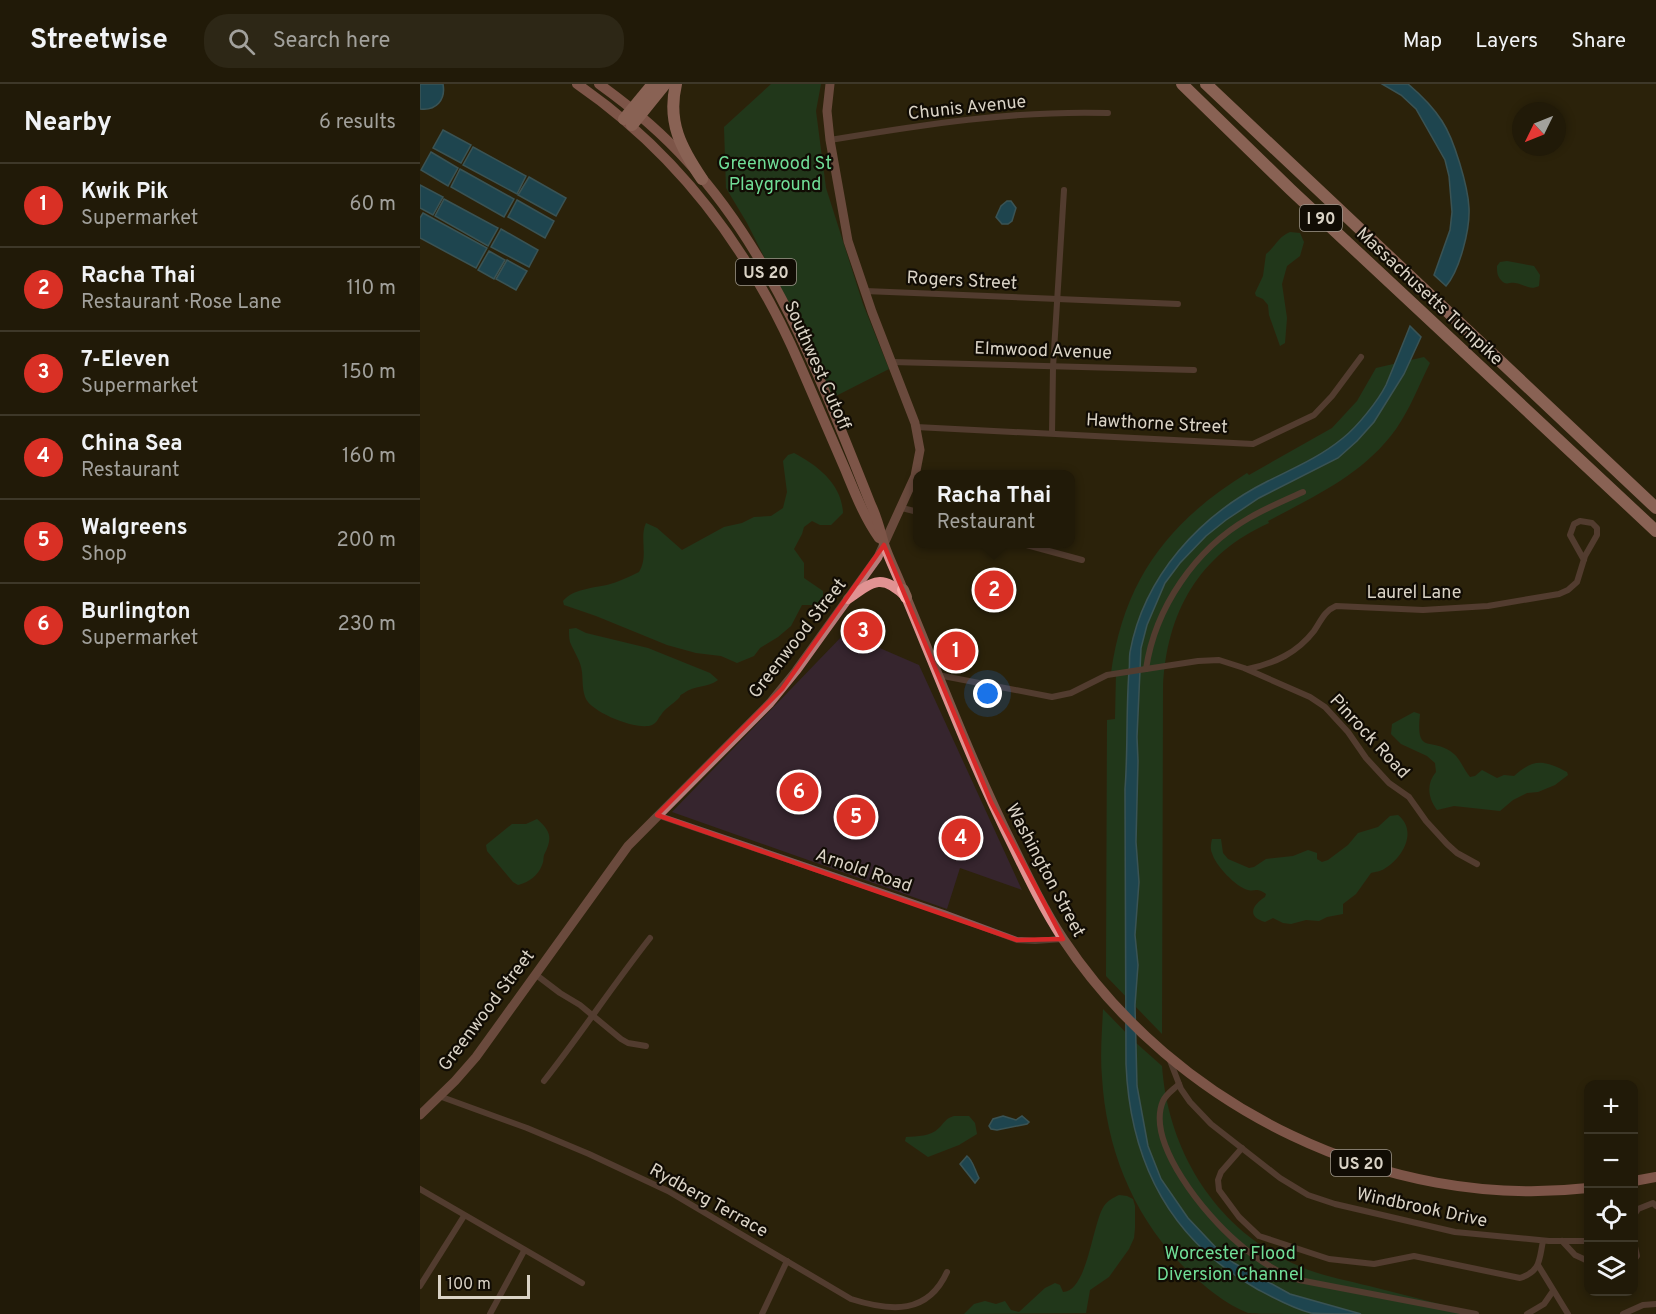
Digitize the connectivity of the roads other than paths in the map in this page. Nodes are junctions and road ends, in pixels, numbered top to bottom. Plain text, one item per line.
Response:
1 (577, 84) edge
2 (599, 84) edge
3 (653, 84) edge
4 (665, 84) edge
5 (675, 84) edge
6 (830, 84) edge
7 (1182, 84) edge
8 (1206, 84) edge
9 (1108, 113) dead end
10 (632, 117) junction
11 (830, 140) junction
12 (702, 178) junction
13 (1064, 190) dead end
14 (865, 291) junction
15 (1057, 300) junction
16 (1178, 304) dead end
17 (1361, 357) dead end
18 (892, 362) junction
19 (1053, 367) junction
20 (1194, 370) dead end
21 (916, 427) junction
22 (1052, 433) junction
23 (916, 470) edge
24 (913, 477) edge
25 (1303, 492) dead end
26 (902, 508) junction
27 (1656, 508) edge
28 (913, 511) edge
29 (1656, 531) edge
30 (884, 545) junction
31 (1040, 548) edge
32 (1082, 560) dead end
33 (1584, 560) junction
34 (904, 593) junction
35 (849, 599) junction
36 (1247, 669) junction
37 (1144, 670) junction
38 (938, 675) junction
39 (984, 786) joint
40 (657, 815) junction
41 (1477, 864) dead end
42 (650, 938) dead end
43 (1063, 939) junction
44 (535, 974) junction
45 (592, 1015) junction
46 (646, 1046) dead end
47 (1165, 1054) junction
48 (544, 1081) dead end
49 (1179, 1084) junction
50 (439, 1096) junction
51 (420, 1115) edge
52 (1242, 1148) junction
53 (1656, 1177) edge
54 (1638, 1180) edge
55 (1584, 1188) edge
56 (420, 1190) edge
57 (1656, 1206) edge
58 (1638, 1209) edge
59 (464, 1216) junction
60 (1584, 1240) edge
61 (1544, 1241) junction
62 (1562, 1241) junction
63 (525, 1251) junction
64 (1584, 1259) edge
65 (787, 1261) junction
66 (1538, 1265) junction
67 (947, 1272) dead end
68 (582, 1283) dead end
69 (420, 1287) edge
70 (1553, 1291) junction
71 (1656, 1304) edge
72 (489, 1314) edge
73 (762, 1314) edge
74 (1476, 1314) edge
75 (1527, 1314) edge
76 (1568, 1314) edge
77 (1623, 1314) edge

1 - 10 main road, Southwest Cutoff / US 20
2 - 10 main road, Southwest Cutoff / US 20
3 - 10 highway
4 - 10 highway
5 - 12 highway
6 - 11 main road, Greenwood Street
7 - 29 highway, Massachusetts Turnpike / I 90
8 - 27 highway, Massachusetts Turnpike / I 90
9 - 11 street, Chunis Avenue
10 - 12 main road, Southwest Cutoff / US 20
10 - 30 main road, Southwest Cutoff / US 20
11 - 14 main road, Greenwood Street
12 - 30 main road, Southwest Cutoff / US 20
13 - 15 street
14 - 15 street, Rogers Street
14 - 18 main road, Greenwood Street
15 - 16 street, Rogers Street
15 - 19 street
17 - 22 street, Hawthorne Street
18 - 19 street, Elmwood Avenue
18 - 21 main road, Greenwood Street
19 - 20 street, Elmwood Avenue
19 - 22 street
21 - 22 street, Hawthorne Street
21 - 23 main road, Greenwood Street
24 - 26 main road, Greenwood Street
25 - 37 street
26 - 28 street
26 - 30 main road, Greenwood Street
30 - 34 main road, Southwest Cutoff / US 20
30 - 35 main road, Greenwood Street
31 - 32 street
33 - 33 street, Laurel Lane
33 - 36 street, Laurel Lane
34 - 35 main road
34 - 38 main road, Southwest Cutoff / US 20
35 - 40 main road, Greenwood Street
36 - 37 street, Pinrock Road
36 - 41 street, Pinrock Road
37 - 38 street, Pinrock Road
38 - 39 main road, Southwest Cutoff / US 20
39 - 43 main road, Washington Street / US 20
40 - 43 street, Arnold Road
40 - 44 main road, Greenwood Street
42 - 45 street
43 - 47 main road, Washington Street / US 20
44 - 45 street
44 - 50 main road, Greenwood Street
45 - 46 street
45 - 48 street
47 - 49 street, Windbrook Drive
47 - 55 main road, Washington Street / US 20
49 - 52 street, Windbrook Drive
49 - 74 street
50 - 51 main road, Greenwood Street
50 - 65 street, Rydberg Terrace
52 - 61 street, Windbrook Drive
52 - 66 street
53 - 54 main road
56 - 59 street
57 - 58 street
59 - 63 street
59 - 69 street
60 - 62 street, Windbrook Drive
61 - 62 street, Windbrook Drive
61 - 66 street
62 - 64 street
63 - 68 street
63 - 72 street
65 - 67 street, Rydberg Terrace
65 - 73 street
66 - 70 street
70 - 75 street
70 - 76 street
71 - 77 street

